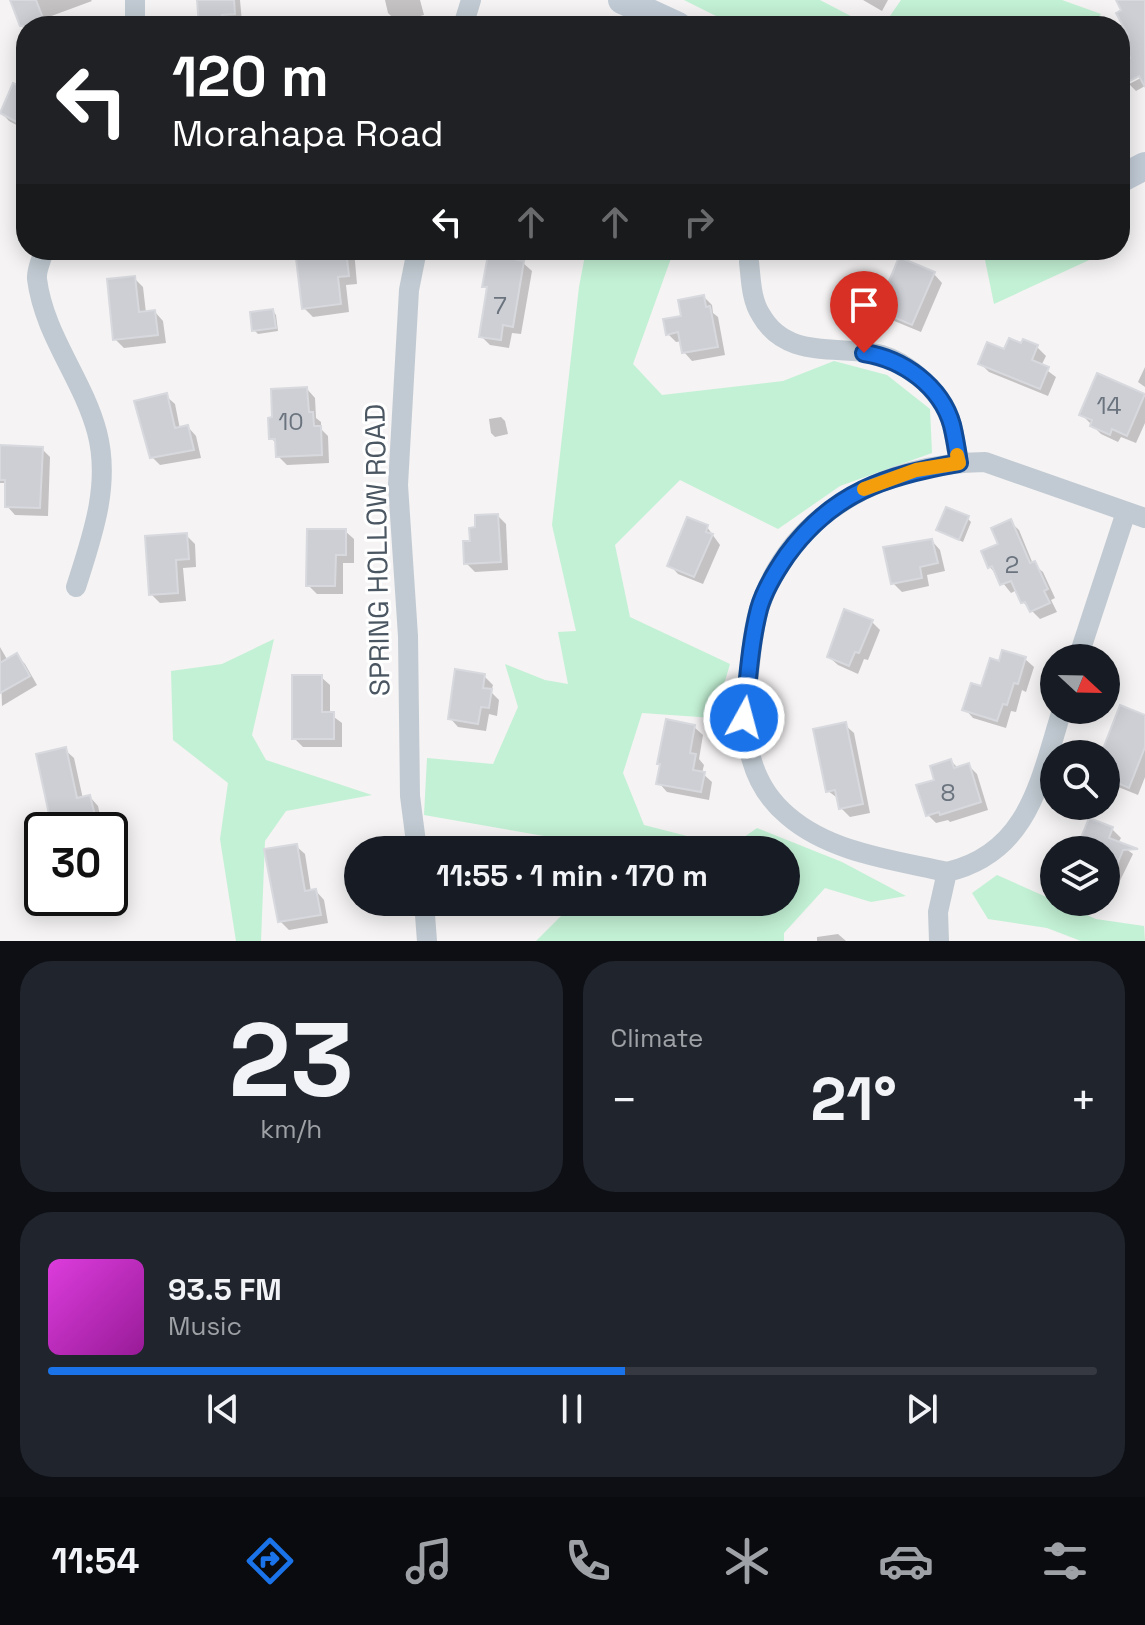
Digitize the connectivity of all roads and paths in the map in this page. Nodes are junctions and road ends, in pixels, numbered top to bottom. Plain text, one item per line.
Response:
1 (622, 0) edge
2 (656, 16) edge
3 (41, 260) edge
4 (415, 260) edge
5 (749, 262) dead end
6 (959, 463) junction
7 (1136, 515) edge
8 (76, 587) dead end
9 (1084, 644) edge
10 (1058, 724) edge
11 (415, 836) edge
12 (947, 872) junction
13 (425, 916) edge
14 (427, 941) edge
15 (939, 941) edge

1 - 2 street
3 - 8 street
4 - 11 street, SPRING HOLLOW ROAD
5 - 6 street
6 - 7 street
6 - 12 street
7 - 9 street
10 - 12 street
12 - 15 street
13 - 14 street

